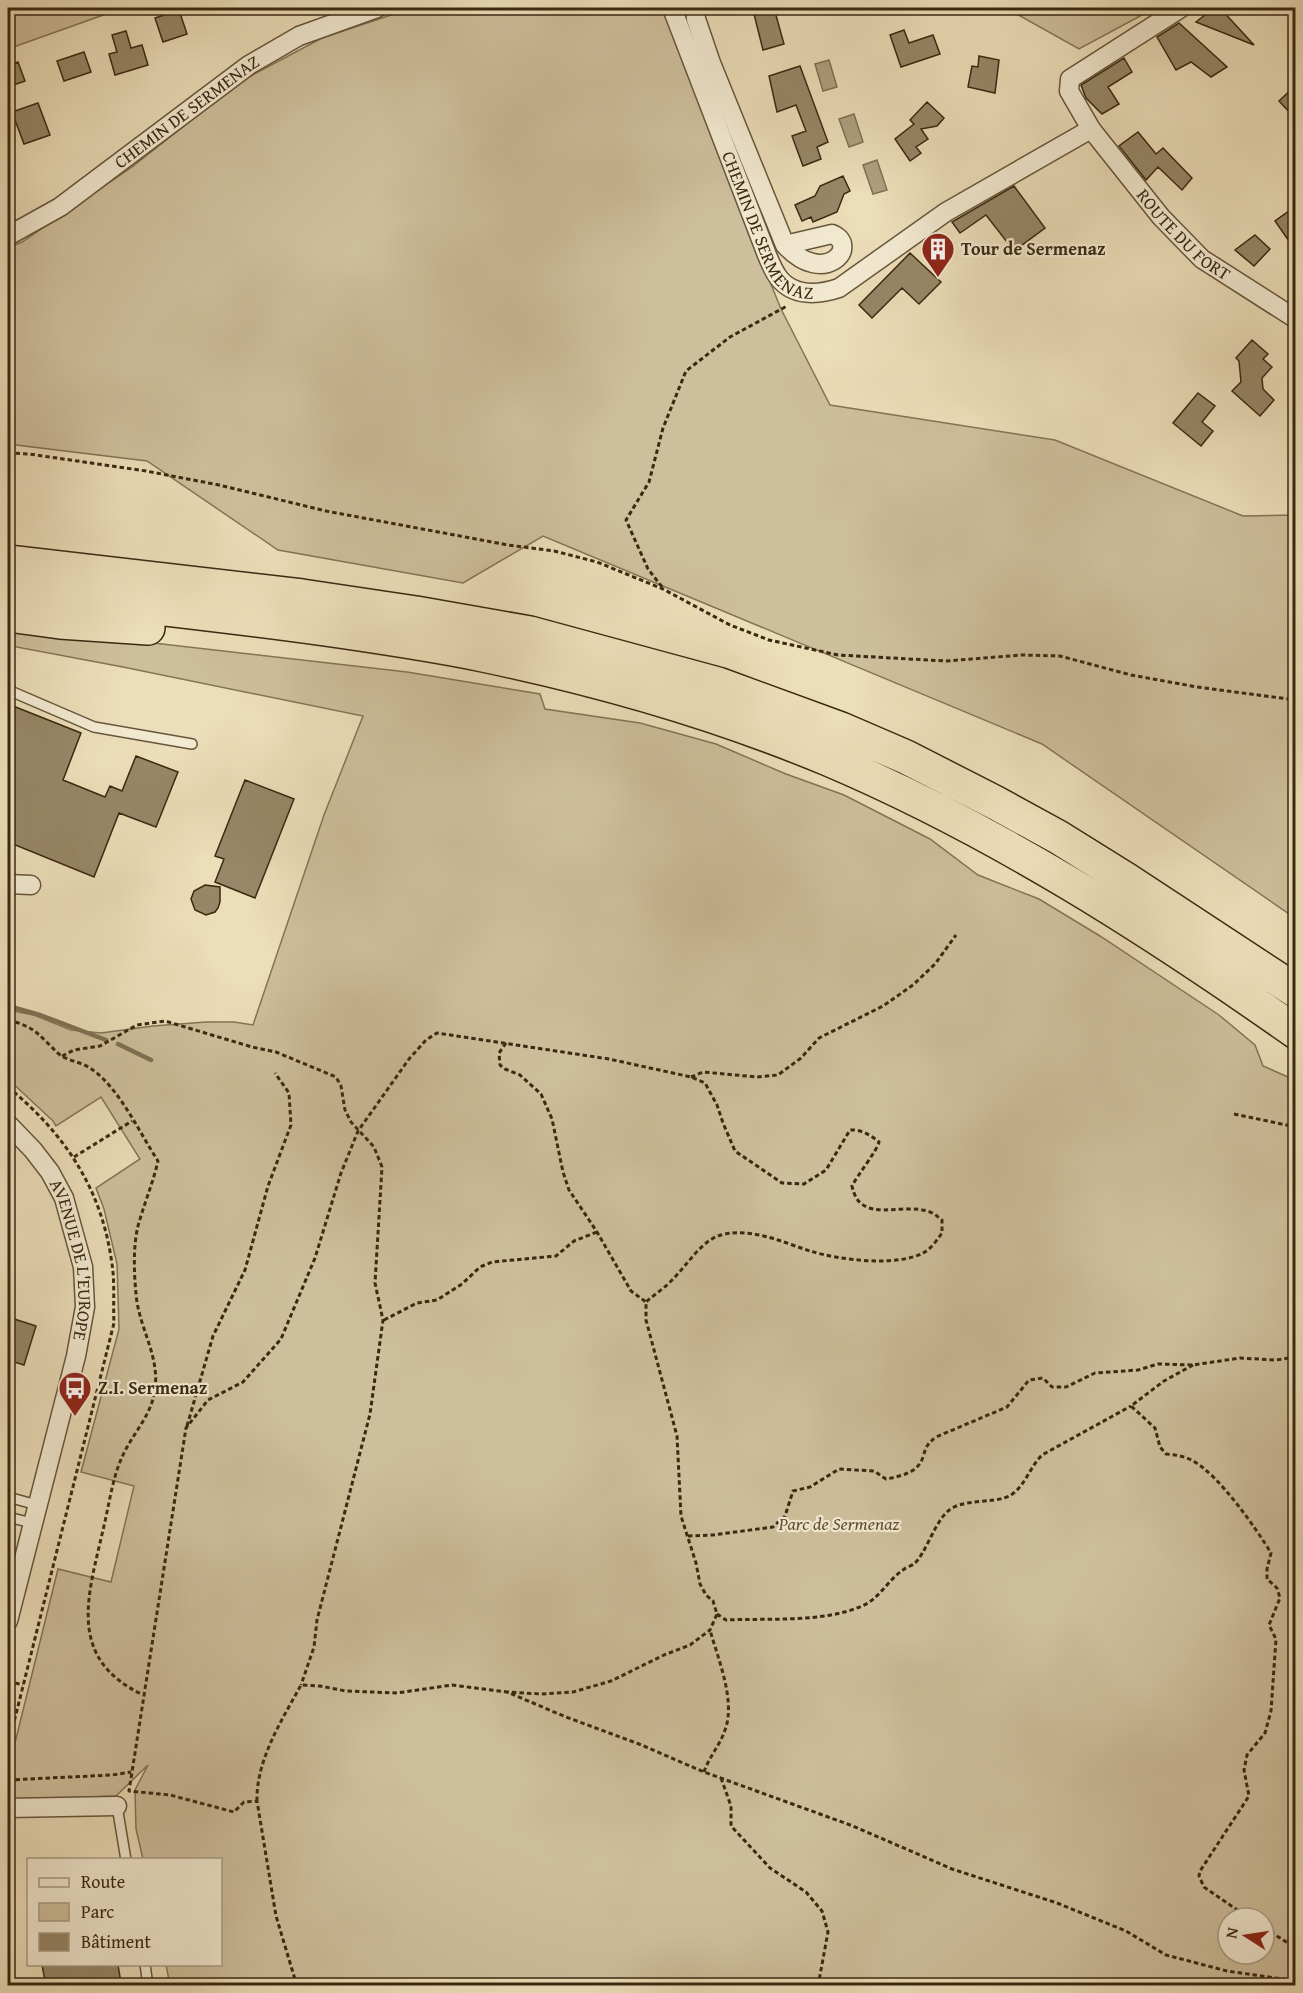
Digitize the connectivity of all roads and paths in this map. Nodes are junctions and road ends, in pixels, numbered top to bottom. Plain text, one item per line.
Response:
1 (377, 8) edge
2 (672, 8) edge
3 (695, 8) edge
4 (1181, 8) edge
5 (1091, 129) junction
6 (8, 236) edge
7 (785, 244) dead end
8 (802, 292) junction
9 (1296, 319) edge
10 (8, 453) edge
11 (8, 542) edge
12 (8, 562) edge
13 (81, 570) junction
14 (663, 589) junction
15 (8, 591) edge
16 (8, 615) edge
17 (614, 688) junction
18 (8, 690) edge
19 (1296, 699) edge
20 (192, 744) dead end
21 (8, 884) edge
22 (31, 885) dead end
23 (956, 935) dead end
24 (1296, 991) edge
25 (8, 1020) edge
26 (1296, 1032) edge
27 (506, 1043) junction
28 (62, 1056) junction
29 (275, 1073) dead end
30 (691, 1077) junction
31 (1234, 1114) dead end
32 (132, 1121) junction
33 (8, 1124) edge
34 (1296, 1127) edge
35 (358, 1131) junction
36 (74, 1157) dead end
37 (597, 1232) junction
38 (646, 1302) junction
39 (384, 1320) junction
40 (1296, 1358) edge
41 (1193, 1365) junction
42 (1131, 1406) junction
43 (186, 1428) junction
44 (8, 1497) edge
45 (37, 1505) junction
46 (8, 1517) edge
47 (32, 1523) junction
48 (687, 1537) junction
49 (717, 1614) junction
50 (8, 1621) edge
51 (710, 1630) junction
52 (8, 1681) edge
53 (23, 1685) dead end
54 (301, 1685) junction
55 (507, 1692) junction
56 (143, 1695) junction
57 (132, 1772) junction
58 (704, 1772) junction
59 (721, 1778) junction
60 (8, 1780) edge
61 (257, 1801) junction
62 (117, 1806) joint
63 (8, 1808) edge
64 (126, 1858) edge
65 (1232, 1906) edge
66 (1276, 1936) edge
67 (8, 1947) edge
68 (1296, 1948) edge
69 (145, 1966) edge
70 (1296, 1981) edge
71 (14, 1986) edge
72 (148, 1986) edge
73 (297, 1986) edge
74 (818, 1986) edge

1 - 6 street, CHEMIN DE SERMENAZ
2 - 8 street, CHEMIN DE SERMENAZ
3 - 7 street, CHEMIN DE SERMENAZ
4 - 5 street
5 - 8 street, CHEMIN DE SERMENAZ
5 - 9 street, ROUTE DU FORT
8 - 14 path
10 - 14 path
11 - 13 highway
12 - 13 highway
13 - 24 highway
14 - 19 path
15 - 17 highway
16 - 17 highway
17 - 26 highway
18 - 20 lane
21 - 22 street
23 - 30 path
25 - 28 path
27 - 30 path
27 - 35 path
27 - 37 path
28 - 32 path
28 - 35 path
29 - 43 path
30 - 38 path
31 - 34 path
32 - 36 path
32 - 56 path
33 - 45 street, AVENUE DE L'EUROPE
35 - 39 path
35 - 43 path
37 - 38 path
37 - 39 path
38 - 48 path
39 - 54 path
40 - 41 path
41 - 42 path
41 - 48 path
42 - 49 path
42 - 65 path
43 - 56 path
44 - 45 lane
45 - 47 street, AVENUE DE L'EUROPE
46 - 47 lane
47 - 50 street, AVENUE DE L'EUROPE
48 - 49 path
49 - 51 path
51 - 55 path
51 - 58 path
52 - 53 path
54 - 55 path
54 - 61 path
55 - 58 path
56 - 57 path
57 - 60 path
57 - 61 path
58 - 59 path
59 - 70 path
59 - 74 path
61 - 73 path
62 - 63 street
62 - 64 lane
66 - 68 path
67 - 71 path
69 - 72 lane

